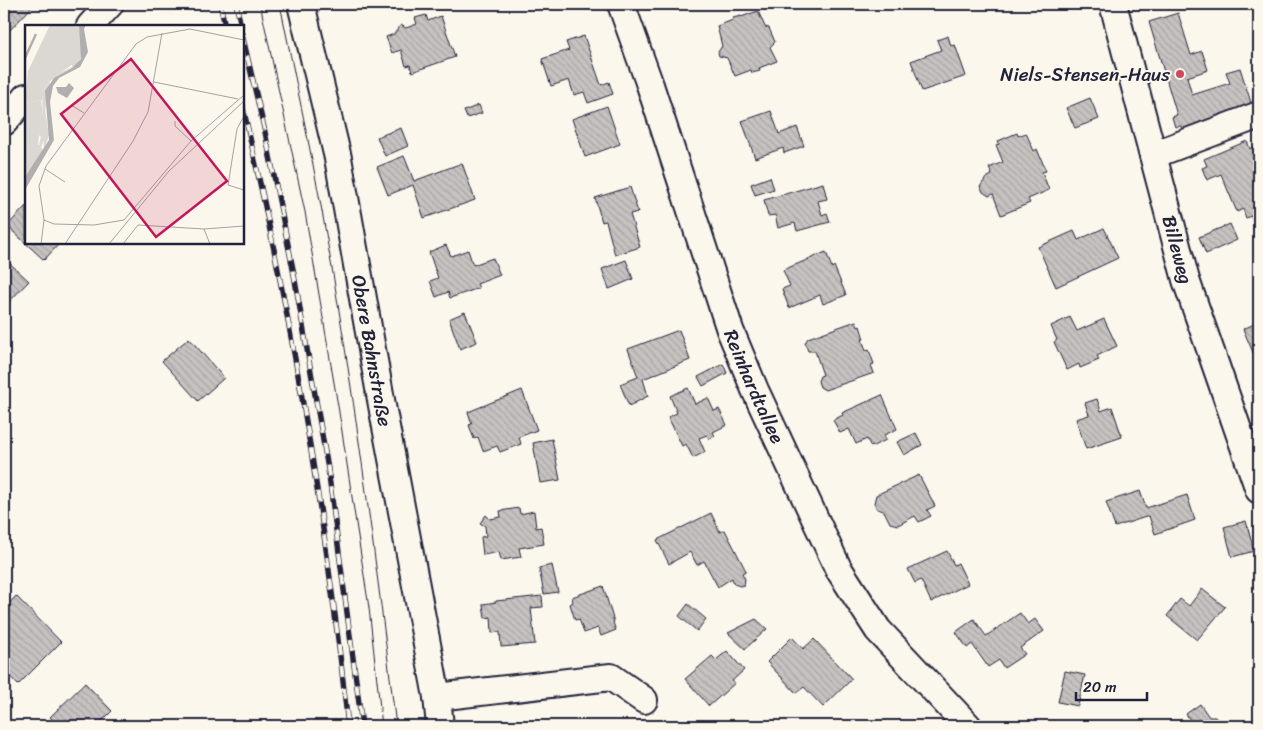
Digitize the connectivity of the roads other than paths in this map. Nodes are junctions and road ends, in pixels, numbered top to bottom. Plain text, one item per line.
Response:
1 (110, 4) edge
2 (301, 4) edge
3 (621, 4) edge
4 (1113, 4) edge
5 (91, 25) edge
6 (25, 98) edge
7 (1259, 115) edge
8 (4, 122) edge
9 (1153, 155) junction
10 (1259, 490) edge
11 (438, 697) junction
12 (644, 700) dead end
13 (440, 726) edge
14 (968, 726) edge

1 - 5 street
2 - 11 street, Obere Bahnstraße
3 - 14 street, Reinhardtallee
4 - 9 street, Billeweg
6 - 8 street
7 - 9 street
9 - 10 street, Billeweg
11 - 12 street
11 - 13 street, Obere Bahnstraße

